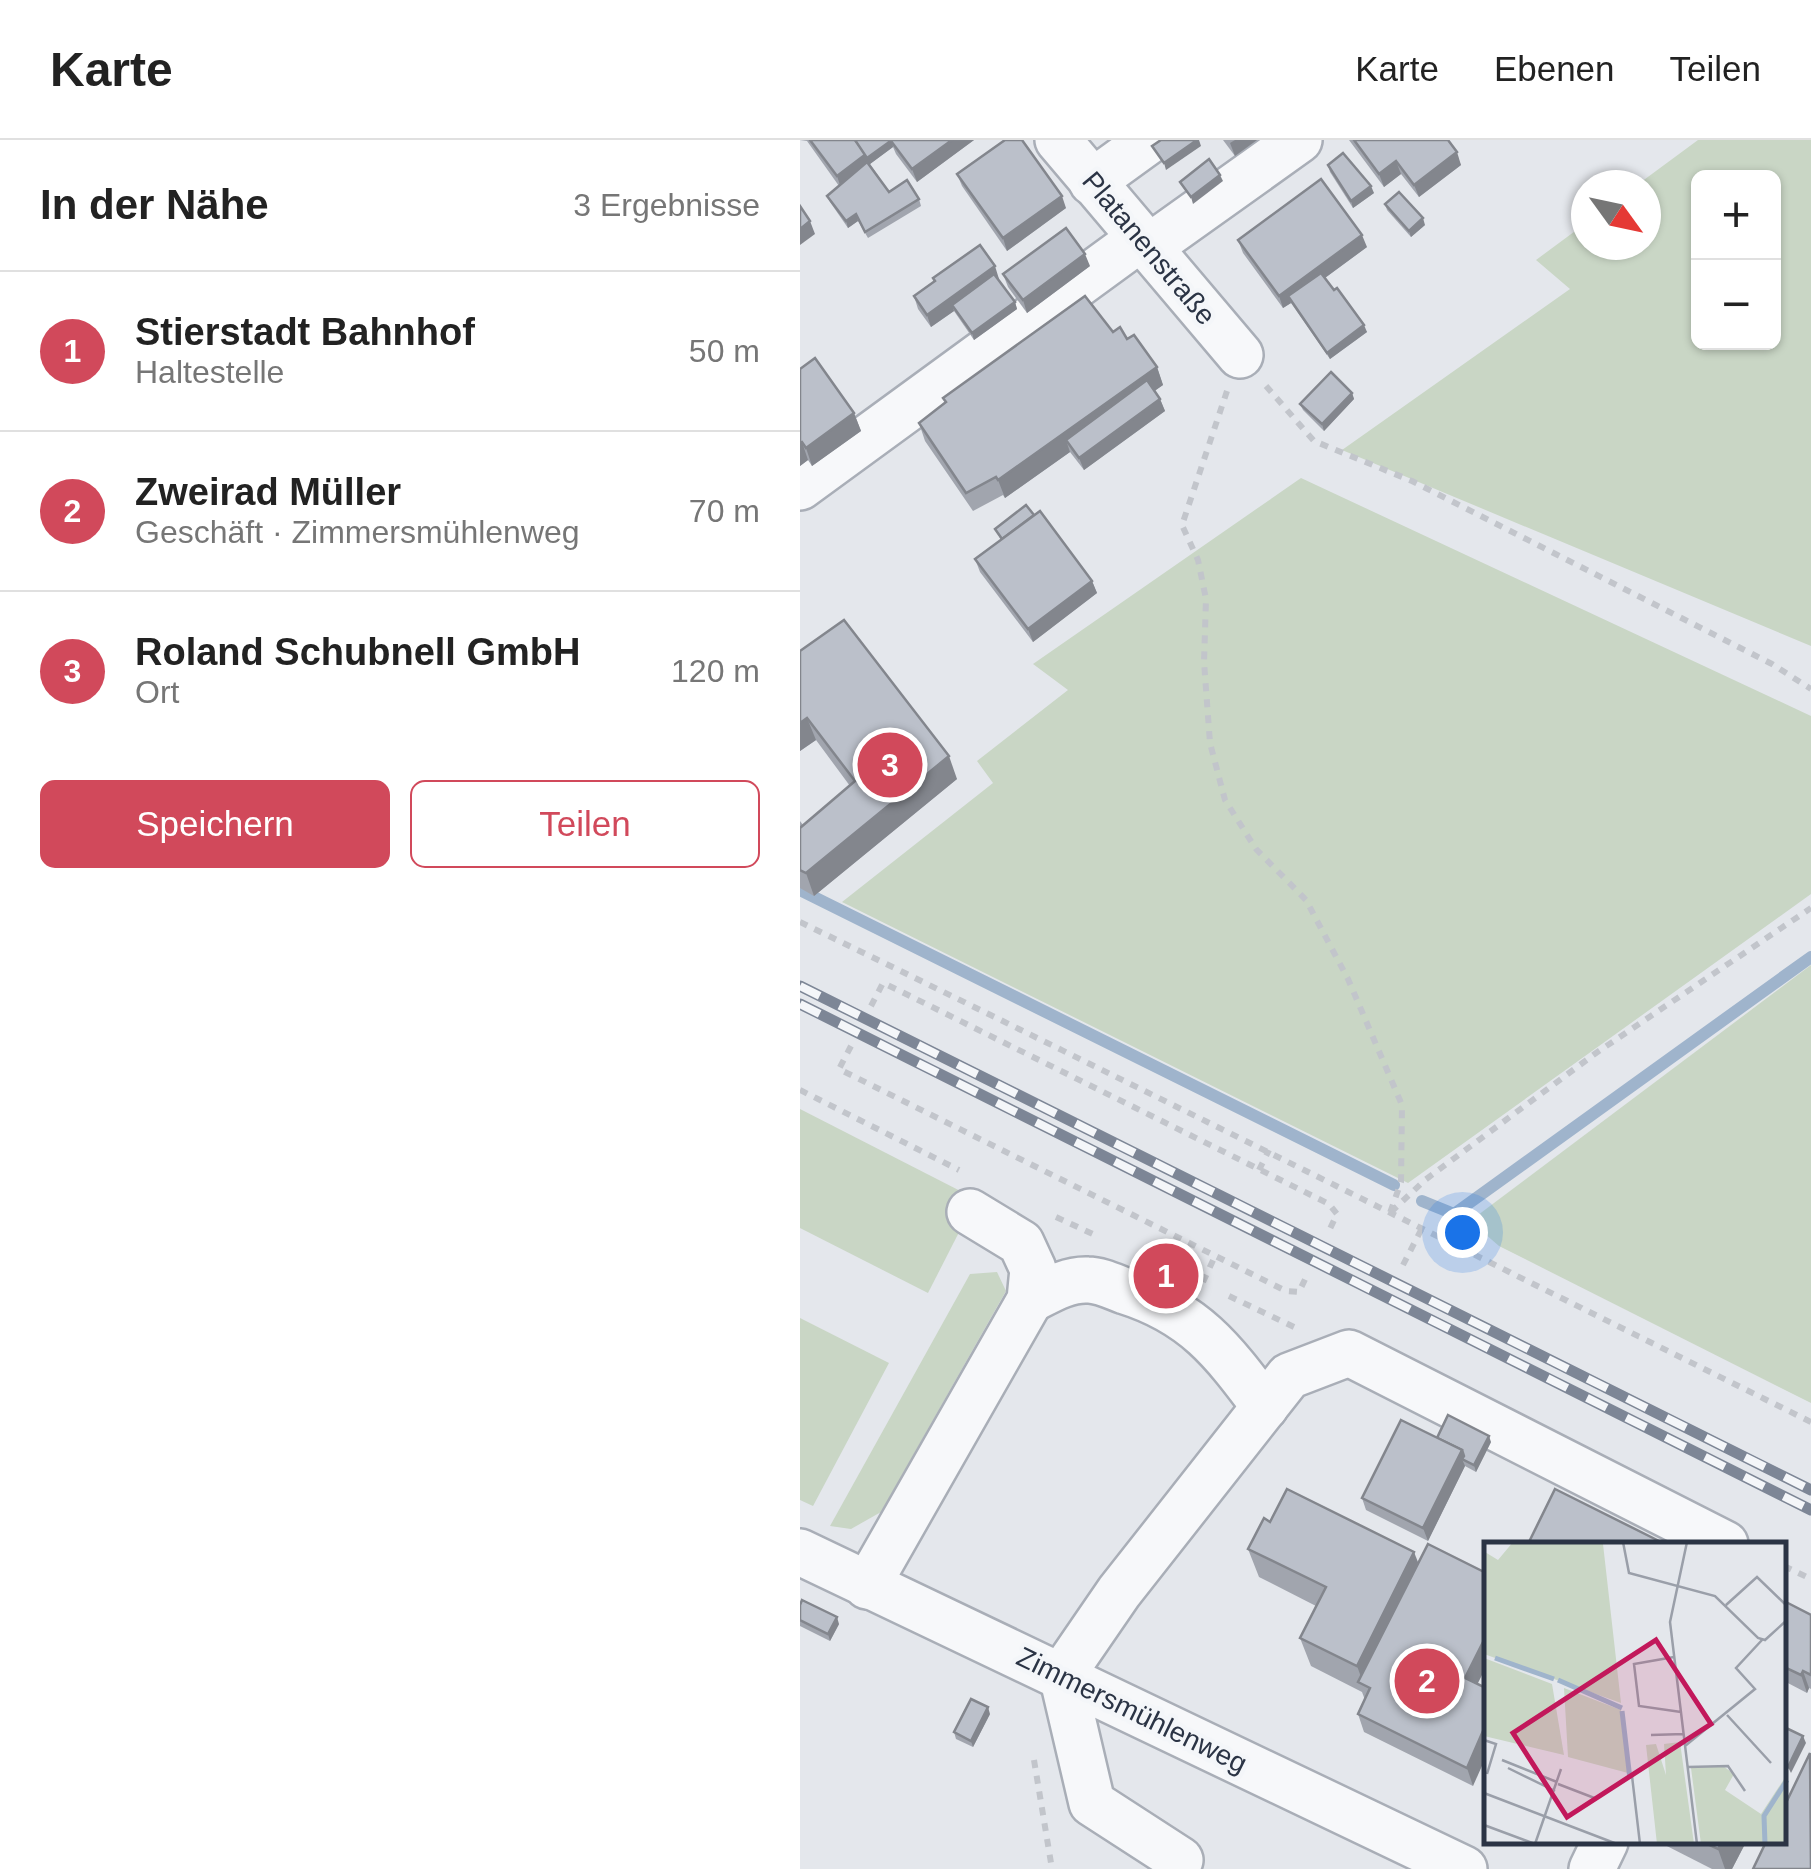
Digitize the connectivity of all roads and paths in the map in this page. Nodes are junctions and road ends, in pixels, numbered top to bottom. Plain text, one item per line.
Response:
1 (1058, 140) edge
2 (1150, 140) edge
3 (1299, 140) edge
4 (1092, 182) junction
5 (1145, 243) junction
6 (1240, 355) junction
7 (800, 487) edge
8 (1811, 689) edge
9 (1811, 908) edge
10 (800, 922) edge
11 (871, 1006) dead end
12 (851, 1046) dead end
13 (800, 1090) edge
14 (1269, 1150) junction
15 (1259, 1170) junction
16 (965, 1192) joint
17 (1040, 1210) dead end
18 (1390, 1213) junction
19 (1421, 1230) junction
20 (1328, 1233) dead end
21 (1101, 1238) dead end
22 (1215, 1256) junction
23 (1402, 1265) dead end
24 (1308, 1273) dead end
25 (1185, 1276) dead end
26 (1202, 1283) junction
27 (1030, 1300) junction
28 (1349, 1353) junction
29 (1265, 1407) junction
30 (1811, 1422) edge
31 (1721, 1542) edge
32 (800, 1552) edge
33 (1786, 1567) edge
34 (1811, 1579) edge
35 (867, 1586) junction
36 (1062, 1676) junction
37 (1605, 1844) edge
38 (1180, 1860) dead end
39 (1464, 1869) edge
40 (1592, 1869) edge

1 - 4 street, Platanenstraße
2 - 4 street
3 - 5 street
4 - 5 street, Platanenstraße
5 - 6 street, Platanenstraße
5 - 7 street
6 - 8 path
6 - 18 path
9 - 18 path
10 - 14 path
11 - 15 path
12 - 22 path
13 - 16 path
14 - 15 path
14 - 18 path
15 - 20 path
16 - 27 street
17 - 21 path
18 - 19 path
19 - 23 path
19 - 30 path
22 - 24 path
22 - 26 path
25 - 26 path
26 - 28 path
27 - 29 street
27 - 35 street
28 - 29 street
28 - 31 street
29 - 36 street
32 - 35 street, Zimmersmühlenweg
33 - 34 path
35 - 36 street, Zimmersmühlenweg
36 - 38 street
36 - 39 street, Zimmersmühlenweg
37 - 40 street

